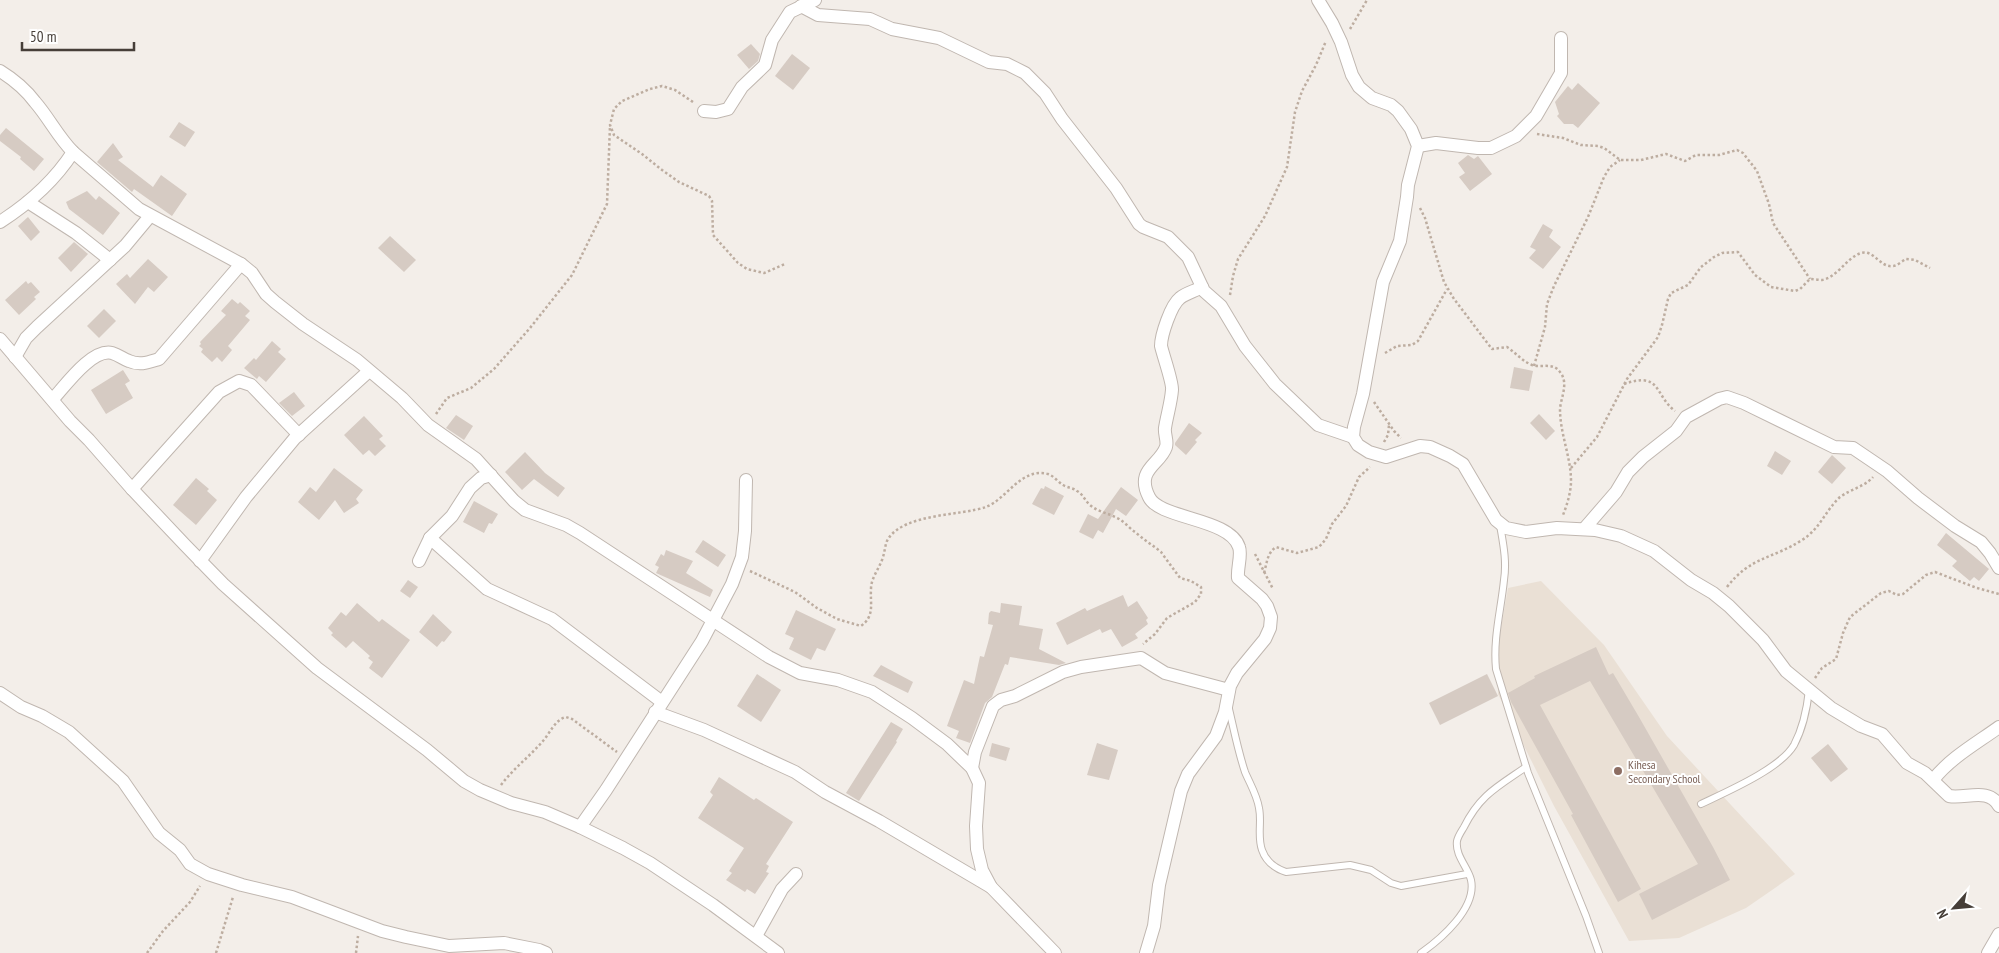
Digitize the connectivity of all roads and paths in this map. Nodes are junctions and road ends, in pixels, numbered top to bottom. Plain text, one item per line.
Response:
1 (815, 0) edge
2 (1318, 0) edge
3 (1367, 0) edge
4 (802, 6) junction
5 (1332, 23) junction
6 (1560, 38) dead end
7 (1341, 42) junction
8 (0, 71) edge
9 (704, 111) joint
10 (610, 125) junction
11 (1521, 131) junction
12 (1418, 146) junction
13 (73, 152) junction
14 (1620, 160) junction
15 (1408, 191) junction
16 (28, 202) junction
17 (150, 216) junction
18 (0, 222) edge
19 (110, 260) junction
20 (241, 264) junction
21 (785, 264) dead end
22 (1930, 268) dead end
23 (1810, 279) junction
24 (1202, 287) junction
25 (1448, 289) junction
26 (1227, 315) junction
27 (0, 339) edge
28 (15, 356) junction
29 (1368, 365) junction
30 (1534, 366) junction
31 (369, 371) junction
32 (1624, 384) junction
33 (1363, 394) junction
34 (53, 399) junction
35 (1686, 417) junction
36 (428, 425) junction
37 (1389, 425) junction
38 (299, 435) junction
39 (1353, 437) junction
40 (1414, 447) junction
41 (1378, 454) junction
42 (1876, 463) junction
43 (1571, 468) junction
44 (491, 475) junction
45 (746, 480) dead end
46 (132, 489) junction
47 (1500, 525) junction
48 (1557, 528) junction
49 (1584, 529) junction
50 (430, 538) junction
51 (1234, 538) junction
52 (200, 561) junction
53 (419, 561) dead end
54 (738, 567) junction
55 (1999, 568) edge
56 (1264, 573) junction
57 (1275, 591) dead end
58 (1713, 593) junction
59 (1999, 594) edge
60 (713, 622) junction
61 (1141, 658) junction
62 (1809, 689) junction
63 (0, 693) edge
64 (1228, 696) junction
65 (658, 707) junction
66 (1999, 727) edge
67 (626, 757) junction
68 (1526, 767) junction
69 (972, 768) junction
70 (1933, 780) junction
71 (493, 795) junction
72 (1700, 804) dead end
73 (1999, 806) edge
74 (580, 827) junction
75 (208, 874) junction
76 (796, 874) dead end
77 (1468, 874) junction
78 (239, 884) junction
79 (991, 887) junction
80 (1999, 934) edge
81 (756, 936) junction
82 (147, 953) edge
83 (216, 953) edge
84 (546, 953) edge
85 (778, 953) edge
86 (1056, 953) edge
87 (1146, 953) edge
88 (1422, 953) edge
89 (1599, 953) edge
90 (1988, 953) edge

1 - 4 street
2 - 5 street
3 - 7 path
4 - 9 street
4 - 24 street
5 - 7 street
5 - 26 path
6 - 11 street
7 - 12 street
8 - 13 street
9 - 10 path
10 - 21 path
10 - 36 path
11 - 12 street
11 - 14 path
12 - 15 street
13 - 16 street
13 - 17 street
14 - 23 path
14 - 30 path
15 - 25 path
15 - 29 street
16 - 18 street
16 - 19 street
17 - 19 street
17 - 20 street
19 - 28 street
20 - 31 street
20 - 34 street
22 - 23 path
23 - 32 path
24 - 26 street
24 - 51 street
25 - 29 path
25 - 30 path
26 - 39 street
27 - 28 street
28 - 34 street
29 - 33 street
30 - 43 path
31 - 36 street
31 - 38 street
32 - 35 path
32 - 43 path
33 - 37 path
33 - 39 street
34 - 46 street
35 - 42 street
35 - 49 street
36 - 44 street
37 - 40 path
37 - 41 path
38 - 46 street
38 - 52 street
39 - 41 street
40 - 41 street
40 - 47 street
41 - 56 path
42 - 55 street
42 - 58 path
43 - 48 path
44 - 50 street
44 - 60 street
45 - 54 street
46 - 52 street
47 - 48 street
47 - 68 lane
48 - 49 street
49 - 58 street
50 - 53 street
50 - 65 street
51 - 56 path
51 - 64 street
52 - 71 street
54 - 60 street
54 - 61 path
56 - 57 path
58 - 62 street
59 - 62 path
60 - 65 street
60 - 69 street
61 - 64 street
61 - 69 street
62 - 70 street
62 - 72 lane
63 - 75 street
64 - 77 lane
64 - 87 street
65 - 67 street
65 - 79 street
66 - 70 street
67 - 71 path
67 - 74 street
68 - 77 lane
68 - 89 lane
69 - 79 street
70 - 73 street
71 - 74 street
74 - 81 street
75 - 78 street
75 - 82 path
76 - 81 street
77 - 88 lane
78 - 83 path
78 - 84 street
79 - 86 street
80 - 90 street
81 - 85 street

